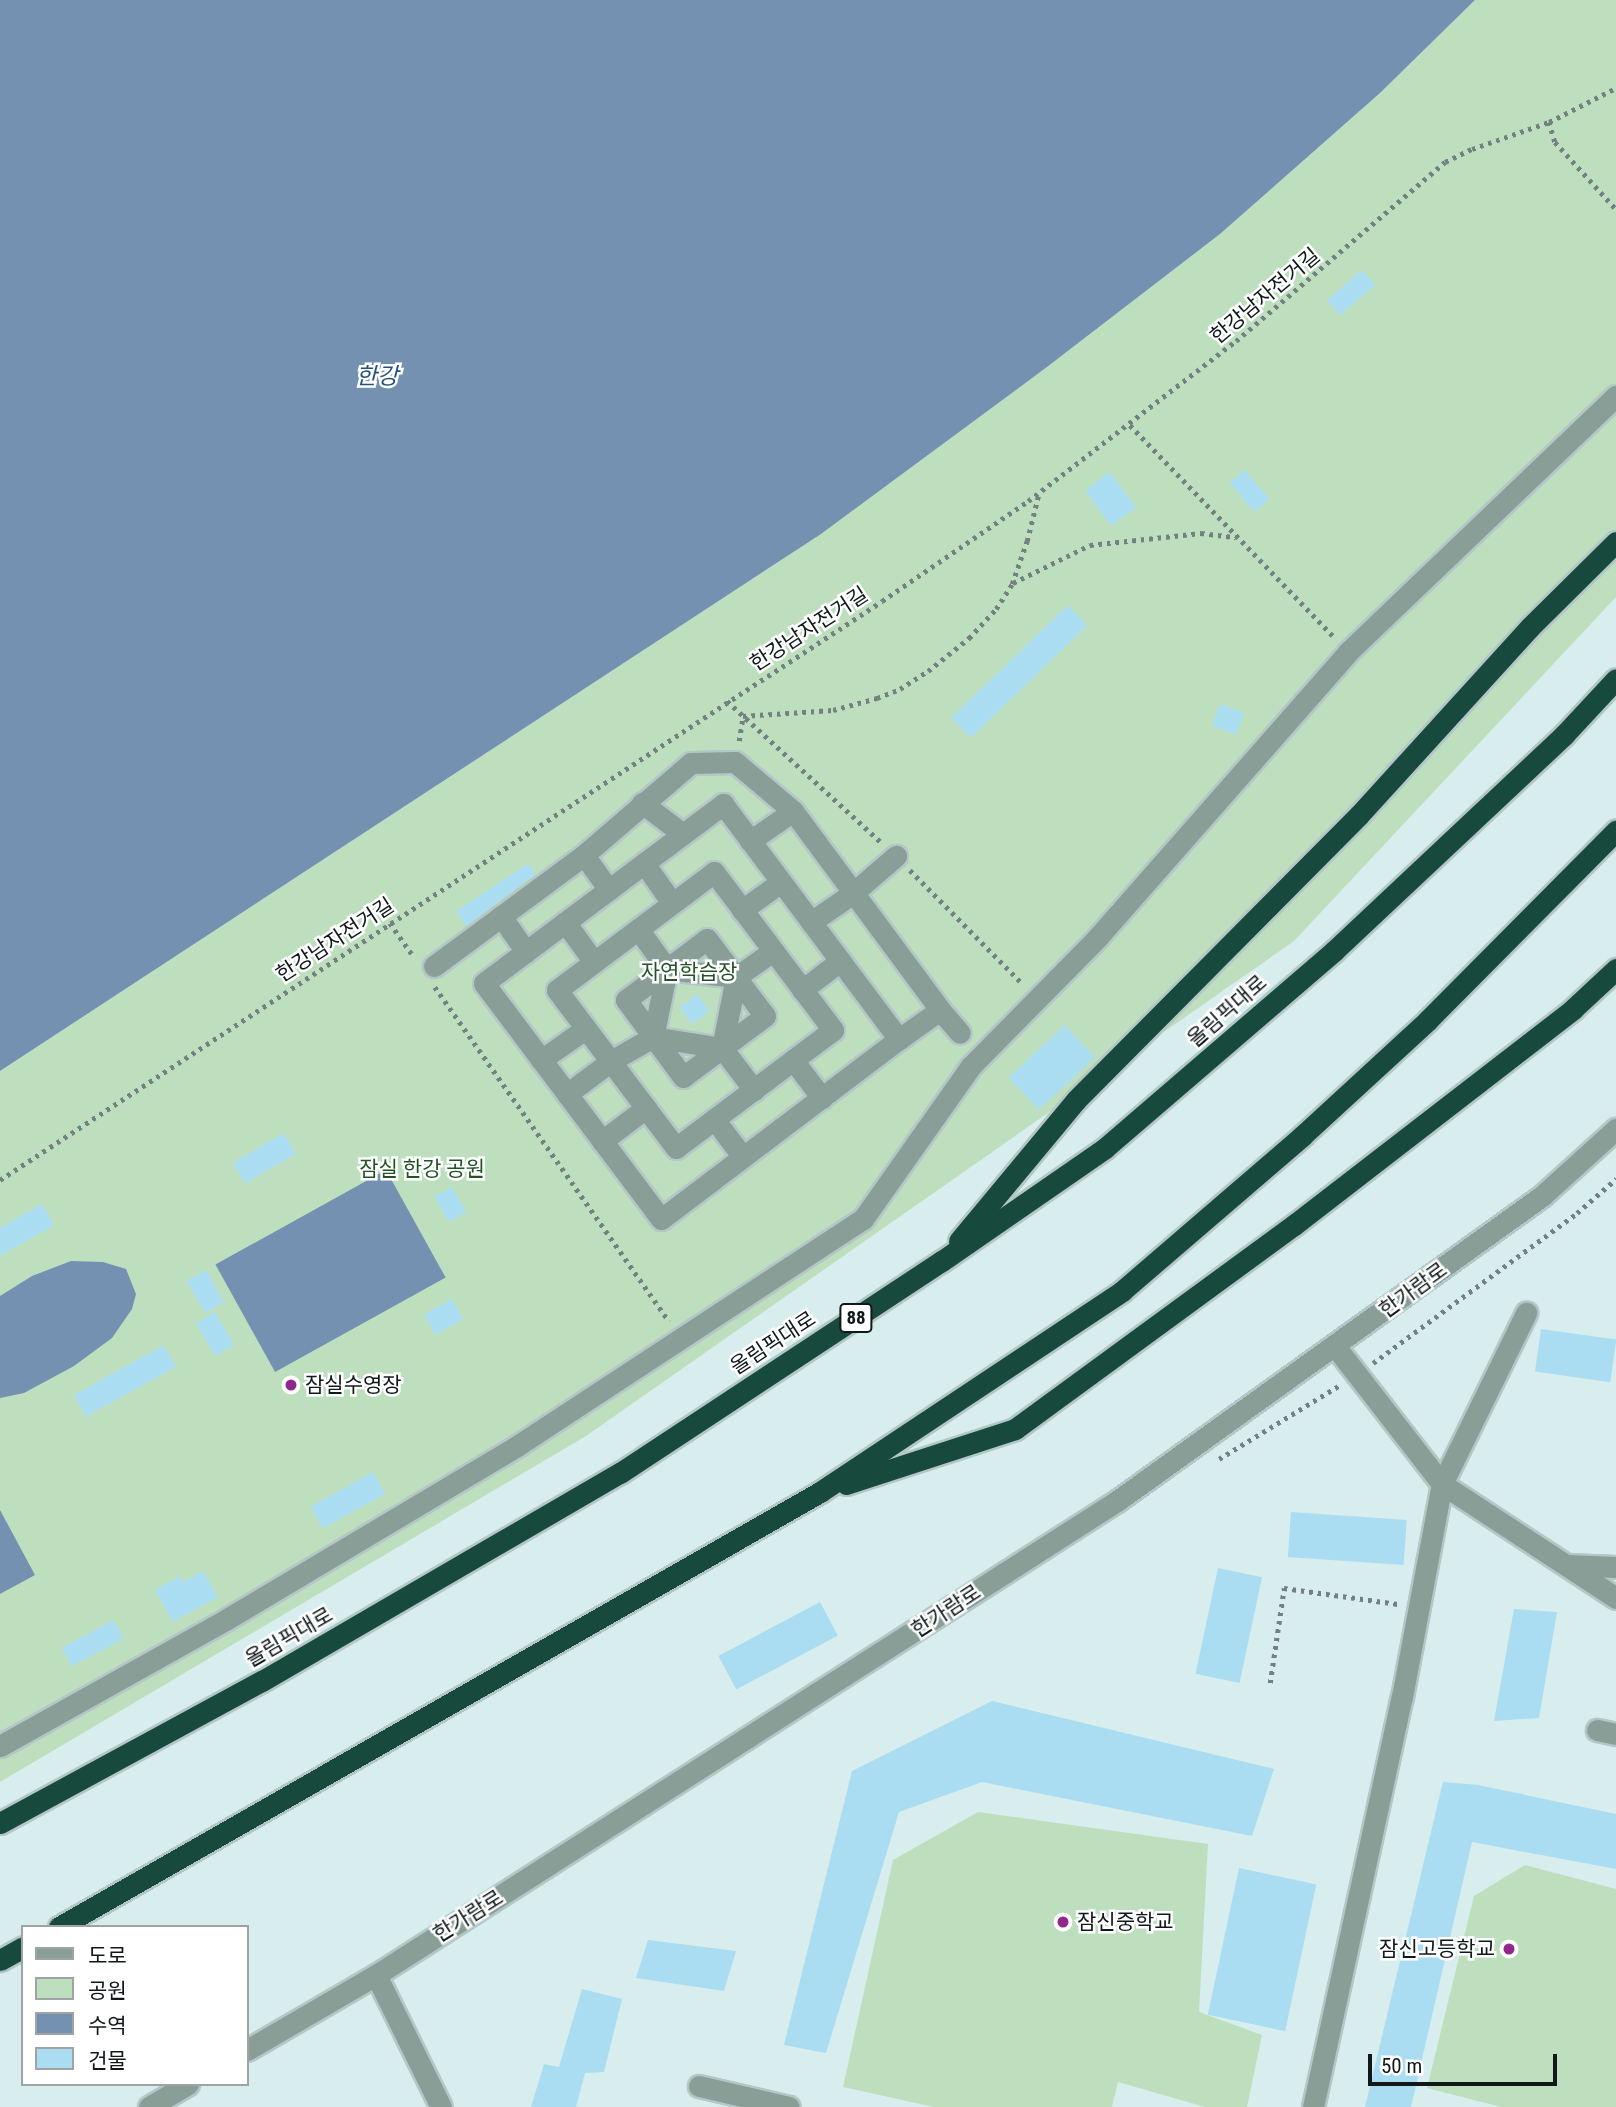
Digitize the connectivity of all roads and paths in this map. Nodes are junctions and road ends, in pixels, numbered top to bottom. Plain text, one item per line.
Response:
1 (1616, 88) edge
2 (1549, 122) junction
3 (1616, 209) edge
4 (1616, 396) edge
5 (1129, 425) junction
6 (1039, 492) junction
7 (1238, 537) junction
8 (1616, 541) edge
9 (1012, 584) junction
10 (1348, 652) junction
11 (1616, 679) edge
12 (735, 762) junction
13 (642, 803) junction
14 (793, 811) junction
15 (1616, 831) edge
16 (683, 834) junction
17 (750, 841) junction
18 (584, 855) junction
19 (896, 856) dead end
20 (645, 863) junction
21 (781, 881) junction
22 (608, 890) junction
23 (853, 893) junction
24 (673, 903) junction
25 (742, 910) junction
26 (501, 916) junction
27 (565, 922) junction
28 (811, 922) junction
29 (390, 923) junction
30 (638, 929) junction
31 (773, 951) junction
32 (526, 952) junction
33 (840, 961) junction
34 (594, 962) junction
35 (667, 969) junction
36 (1616, 969) edge
37 (429, 971) junction
38 (736, 977) junction
39 (802, 990) junction
40 (940, 1010) junction
41 (585, 1029) junction
42 (960, 1033) dead end
43 (653, 1037) junction
44 (899, 1039) junction
45 (722, 1048) junction
46 (541, 1060) junction
47 (793, 1060) junction
48 (611, 1061) junction
49 (754, 1090) junction
50 (567, 1094) junction
51 (822, 1098) junction
52 (646, 1108) junction
53 (714, 1119) junction
54 (1616, 1129) edge
55 (602, 1141) junction
56 (743, 1157) junction
57 (0, 1180) edge
58 (942, 1261) junction
59 (1525, 1313) dead end
60 (681, 1338) junction
61 (1335, 1346) junction
62 (1442, 1484) junction
63 (820, 1492) junction
64 (1563, 1565) junction
65 (1616, 1567) edge
66 (1616, 1598) edge
67 (1419, 1607) junction
68 (1270, 1683) dead end
69 (0, 1746) edge
70 (0, 1823) edge
71 (62, 1925) edge
72 (21, 1948) edge
73 (0, 1960) edge
74 (376, 1975) junction
75 (248, 2049) edge
76 (185, 2086) edge
77 (699, 2086) dead end
78 (149, 2107) edge
79 (441, 2107) edge
80 (789, 2107) edge
81 (1312, 2107) edge

1 - 2 path, 한강남자전거길
2 - 3 path
2 - 5 path, 한강남자전거길
4 - 10 street
5 - 6 path, 한강남자전거길
5 - 7 path
6 - 9 path
6 - 29 path, 한강남자전거길
7 - 9 path
7 - 10 path
8 - 58 highway
9 - 12 path
10 - 60 street
11 - 58 highway, 올림픽대로 / 88
12 - 13 street
12 - 14 street
13 - 16 street
13 - 18 street
14 - 17 street
14 - 23 street
15 - 63 highway
16 - 17 street
16 - 20 street
17 - 21 street
18 - 22 street
18 - 26 street
19 - 23 street
20 - 22 street
20 - 24 street
21 - 25 street
21 - 28 street
22 - 27 street
23 - 28 street
23 - 40 street
24 - 25 street
24 - 30 street
25 - 31 street
26 - 32 street
26 - 37 street
27 - 32 street
27 - 34 street
28 - 33 street
29 - 37 path
29 - 57 path, 한강남자전거길
30 - 34 street
30 - 35 street
31 - 38 street
31 - 39 street
32 - 46 street
33 - 39 street
33 - 44 street
34 - 41 street
35 - 38 street
35 - 38 street
35 - 43 street
35 - 43 street
36 - 63 highway
37 - 60 path
38 - 45 street
38 - 45 street
39 - 47 street
40 - 42 street
40 - 44 street
41 - 46 street
41 - 48 street
43 - 45 street
43 - 45 street
43 - 48 street
44 - 51 street
45 - 49 street
46 - 50 street
47 - 49 street
47 - 51 street
48 - 50 street
48 - 52 street
49 - 53 street
50 - 55 street
51 - 56 street
52 - 53 street
52 - 55 street
53 - 56 street
54 - 61 street, 한가람로
55 - 56 street
58 - 70 highway, 올림픽대로 / 88
59 - 62 street
60 - 69 street
61 - 62 street
61 - 74 street, 한가람로
62 - 64 street
62 - 67 street
63 - 71 highway
64 - 65 street
64 - 66 street
67 - 68 path
67 - 81 street
72 - 73 highway
74 - 75 street, 한가람로
74 - 79 street
76 - 78 street
77 - 80 street

